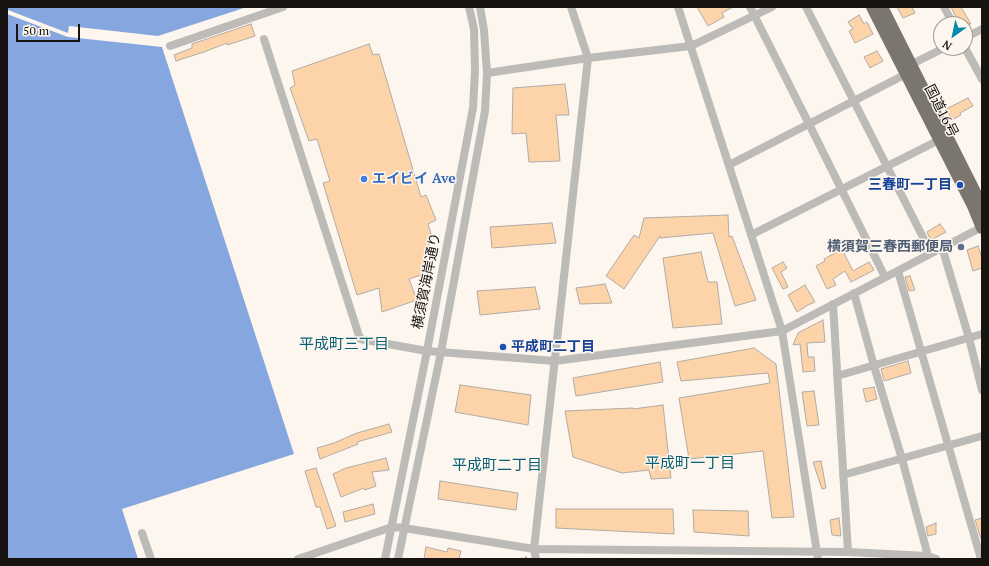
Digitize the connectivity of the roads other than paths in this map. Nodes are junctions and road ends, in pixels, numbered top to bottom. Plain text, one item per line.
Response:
1 (283, 7) edge
2 (469, 7) edge
3 (480, 7) edge
4 (571, 7) edge
5 (678, 7) edge
6 (750, 7) edge
7 (772, 7) edge
8 (806, 7) edge
9 (872, 7) edge
10 (882, 7) edge
11 (944, 7) edge
12 (754, 16) junction
13 (949, 16) edge
14 (982, 29) edge
15 (973, 34) edge
16 (264, 39) dead end
17 (170, 46) dead end
18 (691, 46) junction
19 (933, 55) edge
20 (969, 56) edge
21 (588, 58) junction
22 (910, 70) junction
23 (487, 73) junction
24 (982, 79) edge
25 (853, 101) junction
26 (809, 124) junction
27 (942, 138) junction
28 (729, 165) junction
29 (888, 166) junction
30 (842, 189) junction
31 (982, 206) edge
32 (982, 227) edge
33 (751, 235) junction
34 (942, 247) junction
35 (931, 253) junction
36 (898, 270) junction
37 (885, 277) junction
38 (854, 293) junction
39 (833, 304) junction
40 (782, 331) junction
41 (982, 334) edge
42 (969, 338) junction
43 (427, 350) junction
44 (441, 352) junction
45 (921, 352) junction
46 (555, 361) junction
47 (874, 366) junction
48 (837, 376) junction
49 (982, 390) edge
50 (982, 436) edge
51 (949, 445) junction
52 (902, 459) junction
53 (843, 475) junction
54 (392, 527) junction
55 (404, 528) junction
56 (142, 534) dead end
57 (534, 549) junction
58 (848, 552) junction
59 (818, 555) edge
60 (928, 556) junction
61 (150, 559) edge
62 (298, 559) edge
63 (386, 559) edge
64 (398, 559) edge
65 (536, 559) edge
66 (936, 559) edge
67 (982, 559) edge

1 - 17 street
2 - 43 street, 横須賀海岸通り
3 - 23 street
4 - 21 street
5 - 18 street
6 - 12 street
7 - 12 street
8 - 25 street
9 - 22 highway, 国道16号
10 - 22 highway, 国道16号
11 - 13 street
12 - 18 street
12 - 26 street
14 - 15 street
16 - 43 street
18 - 21 street
18 - 28 street
19 - 22 street
20 - 24 street
21 - 23 street
21 - 46 street
22 - 25 street
22 - 27 highway, 国道16号
23 - 44 street
25 - 26 street
25 - 29 street
26 - 28 street
26 - 30 street
27 - 29 street
27 - 31 highway, 国道16号
27 - 32 highway, 国道16号
28 - 33 street
29 - 30 street
29 - 35 street
30 - 33 street
30 - 37 street
32 - 34 street
33 - 40 street
34 - 35 street
34 - 42 street
35 - 36 street
36 - 37 street
36 - 45 street
37 - 38 street
38 - 39 street
38 - 47 street
39 - 40 street
39 - 48 street
40 - 46 street
40 - 59 street
41 - 42 street
42 - 45 street
42 - 49 street
43 - 44 street
43 - 54 street, 横須賀海岸通り
44 - 46 street
44 - 55 street
45 - 47 street
45 - 51 street
46 - 57 street
47 - 48 street
47 - 52 street
48 - 53 street
50 - 51 street
51 - 52 street
51 - 67 street
52 - 53 street
52 - 60 street
53 - 58 street
54 - 55 street
54 - 62 street
54 - 63 street, 横須賀海岸通り
55 - 57 street
55 - 64 street
56 - 61 street
57 - 59 street
57 - 65 street
58 - 59 street
58 - 60 street
60 - 66 street

